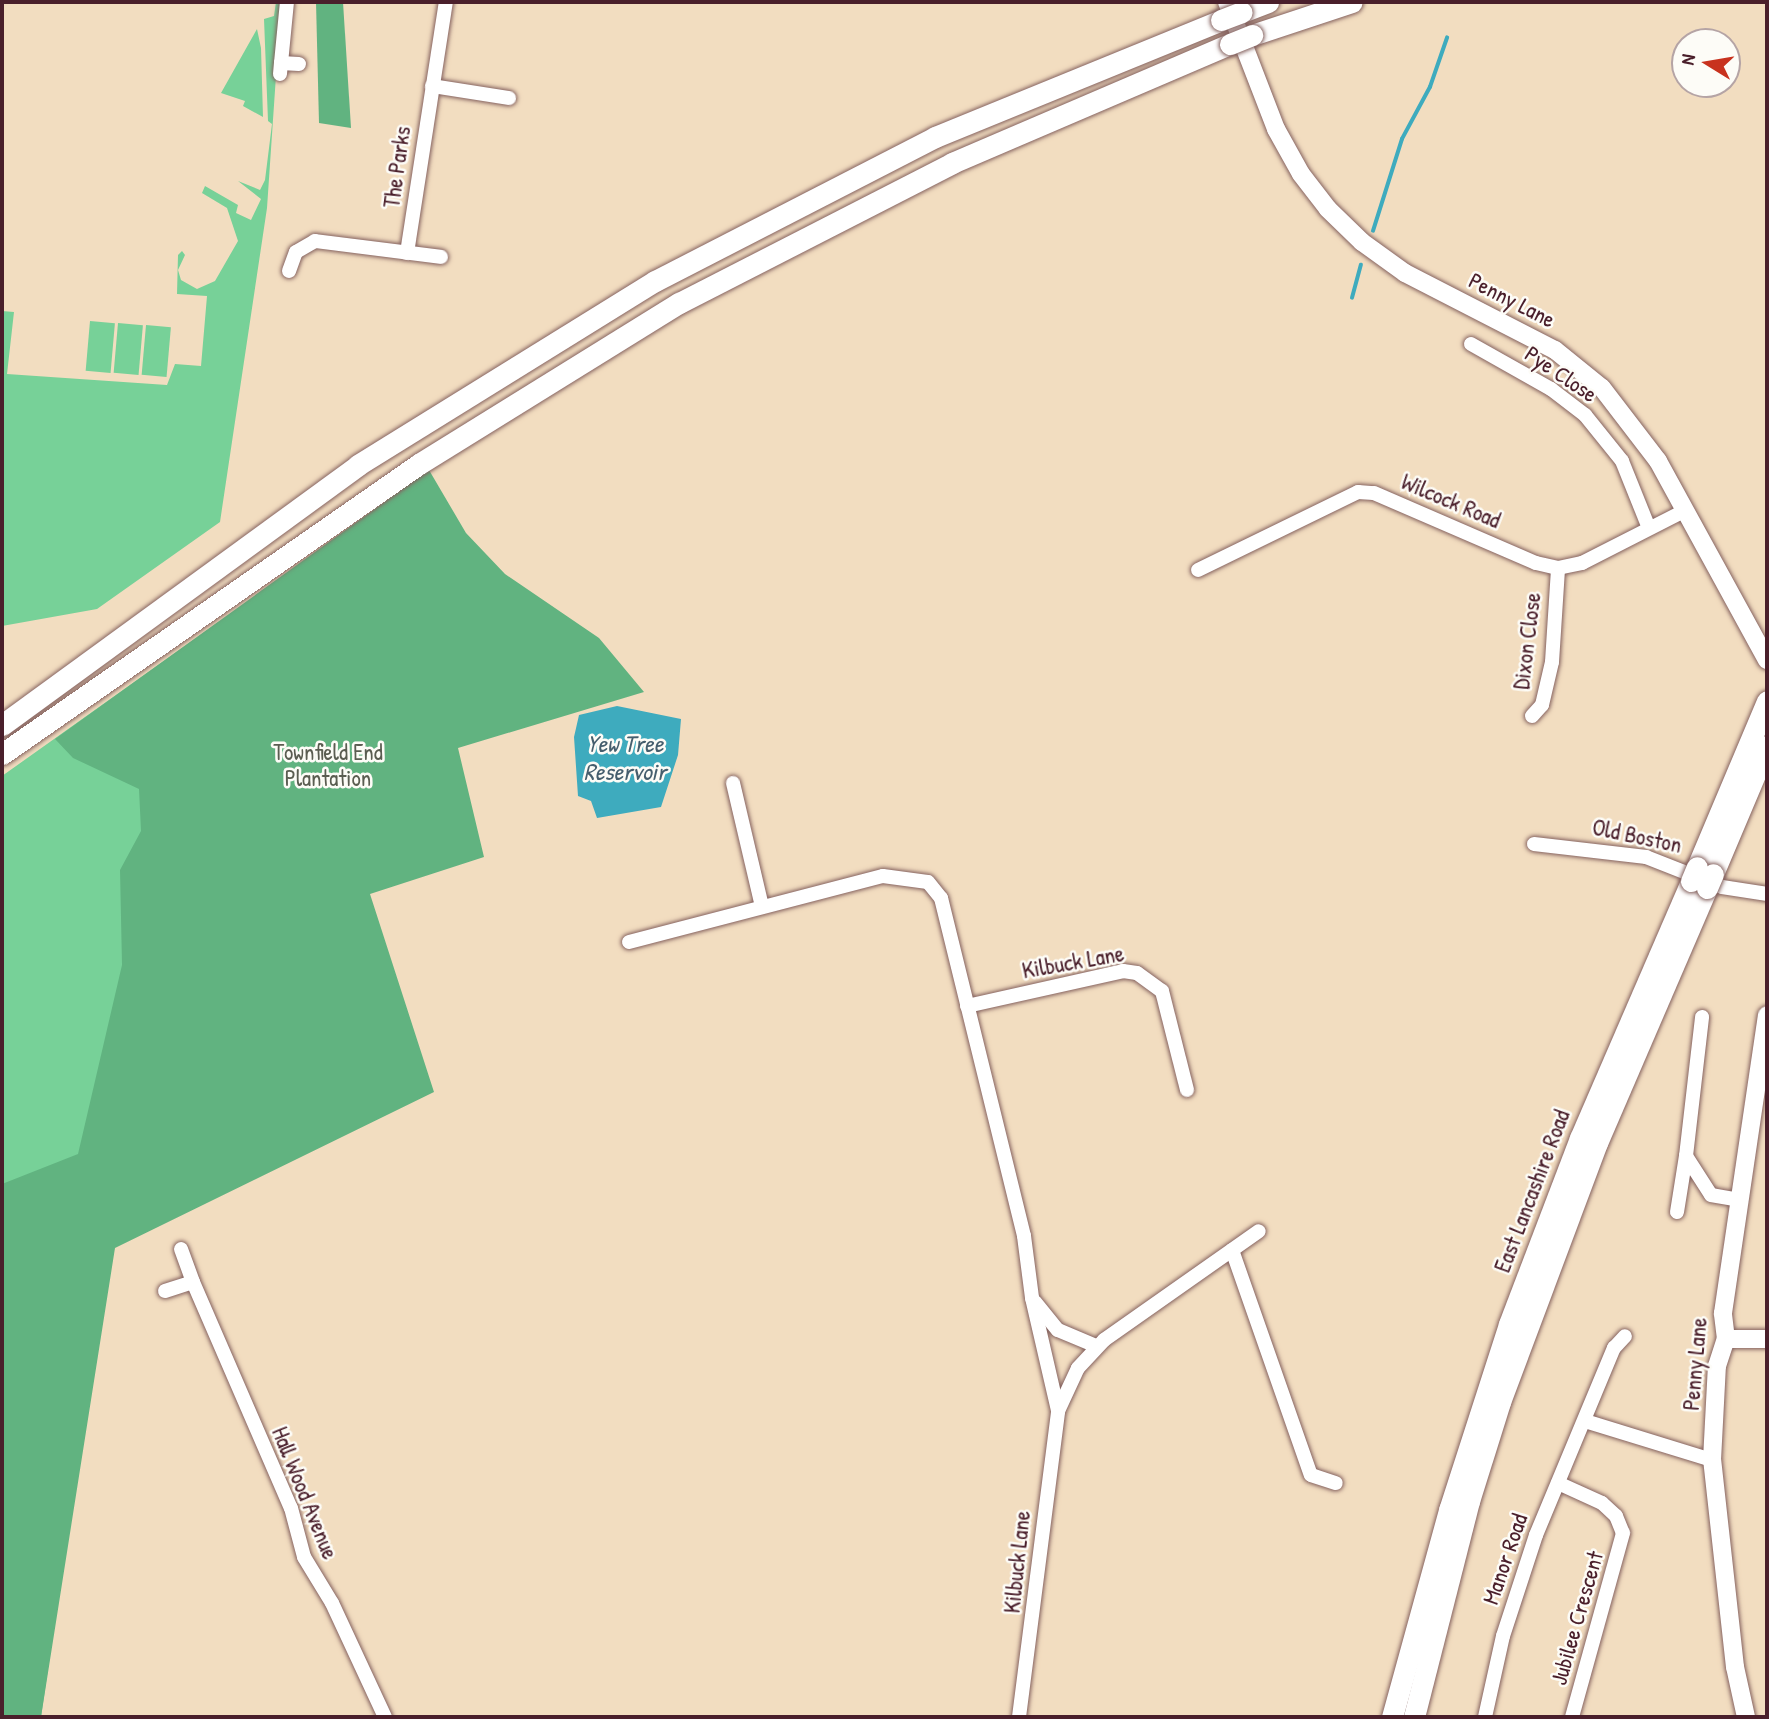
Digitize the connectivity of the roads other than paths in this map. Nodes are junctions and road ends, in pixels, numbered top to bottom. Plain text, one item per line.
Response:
1 (287, 2) edge
2 (446, 2) edge
3 (1268, 2) edge
4 (1352, 2) edge
5 (1230, 11) edge
6 (299, 64) dead end
7 (432, 86) junction
8 (509, 98) dead end
9 (407, 253) junction
10 (441, 257) dead end
11 (289, 271) dead end
12 (1481, 345) dead end
13 (1686, 510) junction
14 (1649, 528) junction
15 (1558, 568) junction
16 (1198, 570) dead end
17 (1767, 660) edge
18 (1767, 701) edge
19 (1532, 716) dead end
20 (2, 725) edge
21 (1767, 746) edge
22 (2, 754) edge
23 (733, 783) dead end
24 (1534, 844) dead end
25 (1702, 877) junction
26 (1767, 894) edge
27 (762, 907) junction
28 (629, 942) dead end
29 (967, 1006) junction
30 (1702, 1017) dead end
31 (1767, 1019) edge
32 (1187, 1090) dead end
33 (1686, 1156) junction
34 (1738, 1200) junction
35 (1677, 1212) dead end
36 (1557, 1220) junction
37 (1259, 1231) dead end
38 (181, 1249) dead end
39 (1232, 1250) junction
40 (193, 1282) junction
41 (164, 1291) dead end
42 (1032, 1298) junction
43 (1625, 1336) dead end
44 (1726, 1339) junction
45 (1767, 1339) edge
46 (1096, 1346) junction
47 (1058, 1411) junction
48 (1585, 1421) junction
49 (1712, 1460) junction
50 (1336, 1483) dead end
51 (1558, 1483) junction
52 (386, 1717) edge
53 (1019, 1717) edge
54 (1392, 1717) edge
55 (1414, 1717) edge
56 (1485, 1717) edge
57 (1572, 1717) edge
58 (1745, 1717) edge

1 - 6 street
2 - 7 street, The Parks
3 - 5 highway
4 - 22 highway, bridge
5 - 13 main road, Penny Lane
5 - 20 highway
7 - 8 street
7 - 9 street, The Parks
9 - 10 street
9 - 11 street
12 - 14 street, Pye Close
13 - 14 street
13 - 17 main road, Penny Lane
14 - 15 street
15 - 16 street, Wilcock Road
15 - 19 street, Dixon Close
18 - 25 highway, East Lancashire Road
21 - 25 highway, East Lancashire Road
23 - 27 street
24 - 26 street, Old Boston
25 - 36 highway, East Lancashire Road
27 - 28 street, Kilbuck Lane
27 - 29 street, Kilbuck Lane
29 - 32 street, Kilbuck Lane
29 - 42 street, Kilbuck Lane
30 - 33 street
31 - 34 main road, Penny Lane
33 - 34 street
33 - 35 street
34 - 44 main road, Penny Lane
36 - 54 highway, East Lancashire Road
36 - 55 highway, East Lancashire Road
37 - 39 street, Kilbuck Lane
38 - 40 street, Hall Wood Avenue
39 - 46 street, Kilbuck Lane
39 - 50 street
40 - 41 street
40 - 52 street, Hall Wood Avenue
42 - 46 street
42 - 47 street, Kilbuck Lane
43 - 48 street, Manor Road
44 - 45 main road
44 - 49 main road, Penny Lane
46 - 47 street, Kilbuck Lane
47 - 53 street, Kilbuck Lane
48 - 49 street
48 - 51 street, Manor Road
49 - 58 main road, Penny Lane
51 - 56 street, Manor Road
51 - 57 street, Jubilee Crescent

